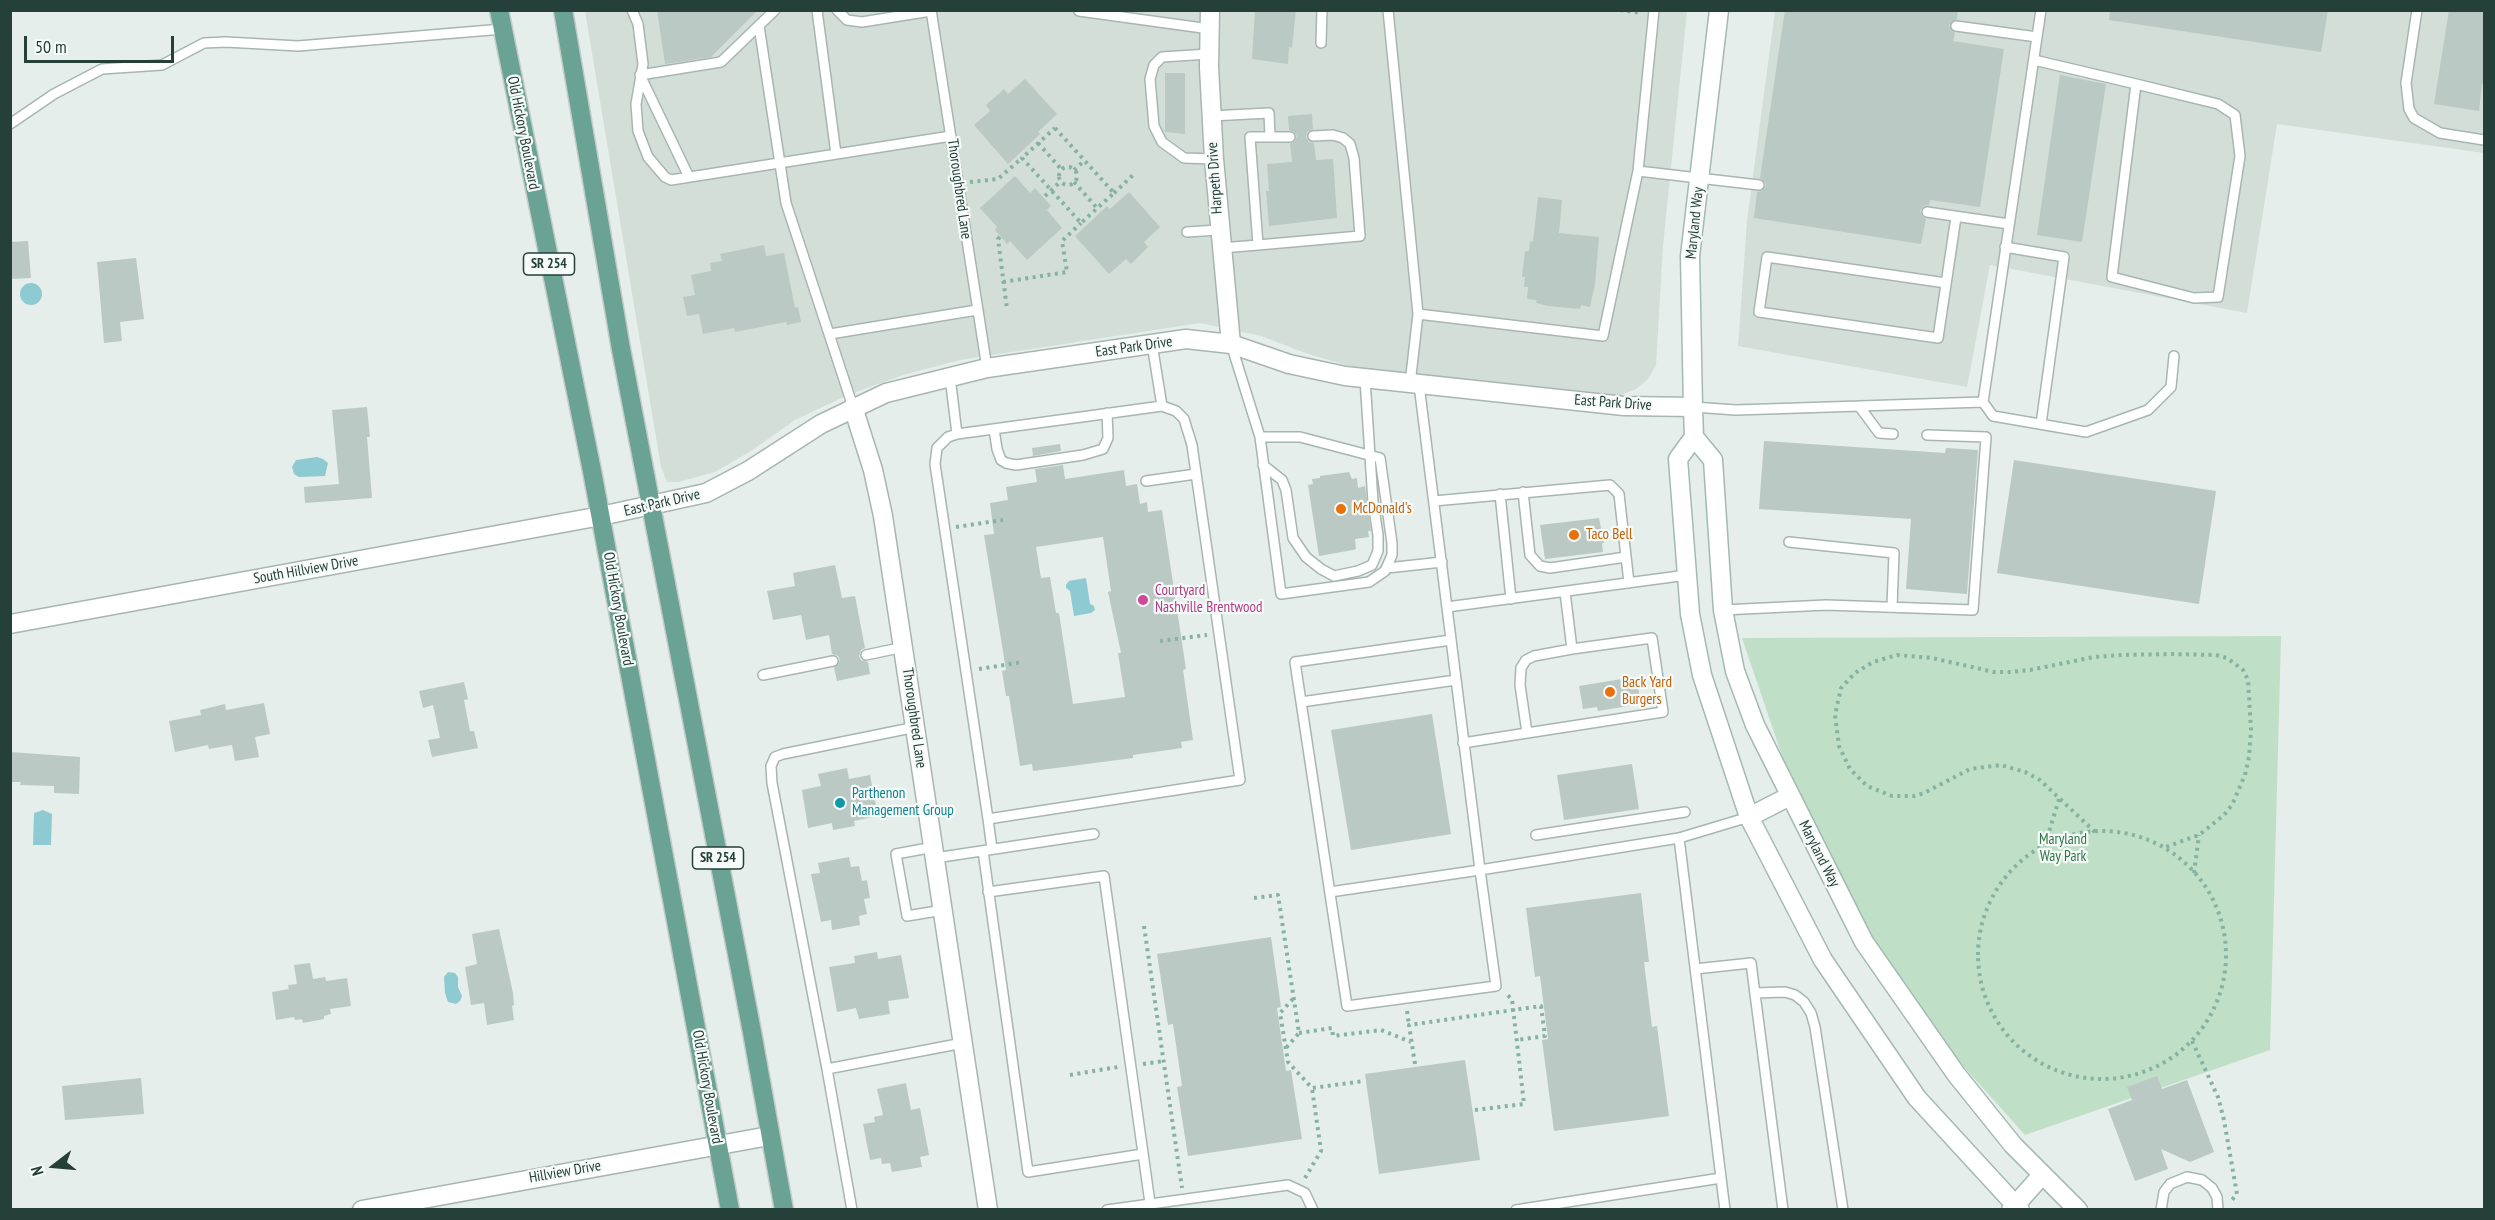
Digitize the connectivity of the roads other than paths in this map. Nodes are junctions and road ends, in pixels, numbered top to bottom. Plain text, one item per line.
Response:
1 (499, 10) edge
2 (563, 10) edge
3 (632, 10) edge
4 (775, 10) edge
5 (818, 10) edge
6 (837, 10) edge
7 (1210, 10) edge
8 (1322, 10) edge
9 (1388, 10) edge
10 (1719, 10) edge
11 (2041, 10) edge
12 (2417, 10) edge
13 (931, 11) edge
14 (1079, 11) edge
15 (1113, 13) edge
16 (1654, 13) edge
17 (759, 26) junction
18 (1956, 26) dead end
19 (503, 29) junction
20 (1210, 29) junction
21 (2037, 37) junction
22 (1321, 43) dead end
23 (1209, 54) junction
24 (2034, 60) junction
25 (640, 75) junction
26 (2136, 84) junction
27 (1211, 116) junction
28 (10, 124) edge
29 (951, 136) junction
30 (1290, 136) dead end
31 (1313, 136) dead end
32 (1270, 137) junction
33 (2484, 140) edge
34 (836, 154) junction
35 (1214, 159) junction
36 (779, 163) junction
37 (1638, 171) junction
38 (689, 177) junction
39 (1700, 178) junction
40 (1758, 185) dead end
41 (1927, 212) dead end
42 (1956, 217) junction
43 (2009, 224) junction
44 (1218, 230) junction
45 (1187, 232) dead end
46 (1258, 245) junction
47 (2005, 247) junction
48 (1221, 248) junction
49 (1946, 283) junction
50 (977, 310) junction
51 (1418, 314) junction
52 (830, 334) junction
53 (1152, 344) junction
54 (1231, 344) junction
55 (2174, 356) dead end
56 (987, 368) junction
57 (950, 377) junction
58 (1365, 379) junction
59 (1415, 385) junction
60 (1983, 402) junction
61 (1162, 406) junction
62 (1858, 406) junction
63 (853, 407) junction
64 (1693, 407) junction
65 (1107, 413) junction
66 (2041, 424) junction
67 (994, 429) junction
68 (957, 434) junction
69 (1893, 434) dead end
70 (1927, 435) dead end
71 (1260, 437) junction
72 (1694, 437) junction
73 (1371, 456) junction
74 (1263, 465) junction
75 (1196, 474) junction
76 (1146, 481) dead end
77 (1523, 492) junction
78 (1500, 494) junction
79 (1434, 501) junction
80 (650, 507) junction
81 (601, 516) junction
82 (1789, 542) dead end
83 (1626, 556) junction
84 (1442, 562) junction
85 (1387, 568) junction
86 (1687, 575) junction
87 (1629, 583) junction
88 (1565, 592) junction
89 (1511, 599) junction
90 (1447, 607) junction
91 (1892, 607) junction
92 (1723, 610) junction
93 (10, 624) edge
94 (1451, 640) junction
95 (904, 647) junction
96 (1572, 649) junction
97 (866, 655) dead end
98 (833, 661) dead end
99 (763, 675) dead end
100 (1455, 680) junction
101 (1301, 702) junction
102 (916, 728) junction
103 (1527, 734) junction
104 (1463, 743) junction
105 (1790, 796) junction
106 (1685, 812) dead end
107 (1749, 817) junction
108 (988, 819) junction
109 (1094, 834) dead end
110 (1536, 835) dead end
111 (1679, 838) junction
112 (987, 850) junction
113 (934, 853) junction
114 (1480, 870) junction
115 (988, 892) junction
116 (1330, 892) junction
117 (943, 910) junction
118 (1695, 969) junction
119 (1755, 993) junction
120 (963, 1043) junction
121 (826, 1069) junction
122 (770, 1136) junction
123 (717, 1145) junction
124 (1143, 1154) junction
125 (2042, 1175) junction
126 (1721, 1178) junction
127 (1150, 1203) junction
128 (2015, 1208) edge
129 (362, 1209) edge
130 (730, 1209) edge
131 (784, 1209) edge
132 (852, 1209) edge
133 (988, 1209) edge
134 (1107, 1209) edge
135 (1313, 1209) edge
136 (1516, 1209) edge
137 (1725, 1209) edge
138 (1783, 1209) edge
139 (1843, 1209) edge
140 (2079, 1209) edge
141 (2161, 1209) edge
142 (2218, 1209) edge

1 - 19 main road, Old Hickory Boulevard / SR 254
2 - 80 main road, SR 254
3 - 25 lane
4 - 17 lane
5 - 34 lane
6 - 13 lane
7 - 20 street, Harpeth Drive
8 - 22 lane
9 - 51 lane
10 - 39 street, Maryland Way
11 - 21 lane
12 - 33 lane
13 - 29 lane, Thoroughbred Lane
14 - 15 lane
15 - 20 lane
16 - 37 lane
17 - 25 lane
17 - 36 lane
18 - 21 lane
19 - 28 lane
19 - 81 main road, Old Hickory Boulevard / SR 254
20 - 23 street, Harpeth Drive
21 - 24 lane
23 - 27 street, Harpeth Drive
23 - 35 lane
24 - 26 lane
24 - 43 lane
25 - 38 lane
25 - 38 lane
26 - 26 lane
27 - 32 lane
27 - 35 street, Harpeth Drive
29 - 34 lane
29 - 50 lane, Thoroughbred Lane
30 - 32 lane
31 - 46 lane
32 - 46 lane
34 - 36 lane
35 - 44 street, Harpeth Drive
36 - 38 lane
36 - 52 lane
37 - 39 lane
37 - 51 lane
39 - 40 lane
39 - 64 street, Maryland Way
41 - 42 lane
42 - 43 lane
42 - 49 lane
43 - 47 lane
44 - 45 lane
44 - 48 street, Harpeth Drive
46 - 48 lane
47 - 60 lane
47 - 66 lane
48 - 54 street, Harpeth Drive
49 - 49 lane
50 - 52 lane
50 - 56 lane, Thoroughbred Lane
51 - 59 lane
52 - 63 lane
53 - 54 street, East Park Drive
53 - 56 street, East Park Drive
53 - 61 lane
54 - 58 street, East Park Drive
54 - 71 lane
55 - 66 lane
56 - 57 street, East Park Drive
57 - 63 street, East Park Drive
57 - 68 lane
58 - 59 street, East Park Drive
58 - 73 lane
59 - 64 street, East Park Drive
59 - 79 lane
60 - 62 lane
60 - 66 lane
61 - 65 lane
61 - 75 lane
62 - 64 lane
62 - 69 lane
63 - 80 street, East Park Drive
63 - 95 street, Thoroughbred Lane
64 - 72 street, Maryland Way
65 - 67 lane
65 - 67 lane
67 - 68 lane
68 - 108 lane
70 - 91 lane
71 - 73 lane
71 - 74 lane
72 - 86 street
72 - 92 street, Maryland Way
73 - 74 lane
73 - 85 lane
74 - 85 lane
75 - 76 lane
75 - 108 lane
77 - 78 lane
77 - 83 lane
77 - 83 lane
78 - 79 lane
78 - 89 lane
79 - 84 lane
80 - 81 street, East Park Drive
80 - 122 main road, SR 254
81 - 93 street, South Hillview Drive
81 - 123 main road, Old Hickory Boulevard / SR 254
82 - 91 lane
83 - 87 lane
84 - 85 lane
84 - 90 lane
86 - 87 lane
86 - 107 street
87 - 88 lane
88 - 89 lane
88 - 96 lane
89 - 90 lane
90 - 94 lane
91 - 92 lane
92 - 105 street, Maryland Way
94 - 100 lane
94 - 101 lane
95 - 97 lane
95 - 102 street, Thoroughbred Lane
96 - 103 lane
96 - 103 lane
98 - 99 lane
100 - 101 lane
100 - 104 lane
101 - 116 lane
102 - 113 street, Thoroughbred Lane
102 - 121 lane
103 - 104 lane
104 - 114 lane
105 - 107 street
105 - 125 street, Maryland Way
106 - 110 lane
107 - 111 lane
107 - 128 street
108 - 112 lane
109 - 112 lane
111 - 114 lane
111 - 118 lane
112 - 113 lane
112 - 115 lane
113 - 117 street, Thoroughbred Lane
113 - 117 lane
114 - 116 lane
114 - 116 lane
115 - 124 lane
115 - 124 lane
117 - 120 street, Thoroughbred Lane
118 - 119 lane
118 - 126 lane
119 - 138 lane
119 - 139 lane
120 - 121 lane
120 - 133 street, Thoroughbred Lane
121 - 132 lane
122 - 123 street, Hillview Drive
122 - 131 main road, SR 254
123 - 129 street, Hillview Drive
123 - 130 main road, Old Hickory Boulevard / SR 254
124 - 127 lane
125 - 128 street
125 - 140 street, Maryland Way
126 - 136 lane
126 - 137 lane
127 - 134 lane
127 - 135 lane
141 - 142 lane

